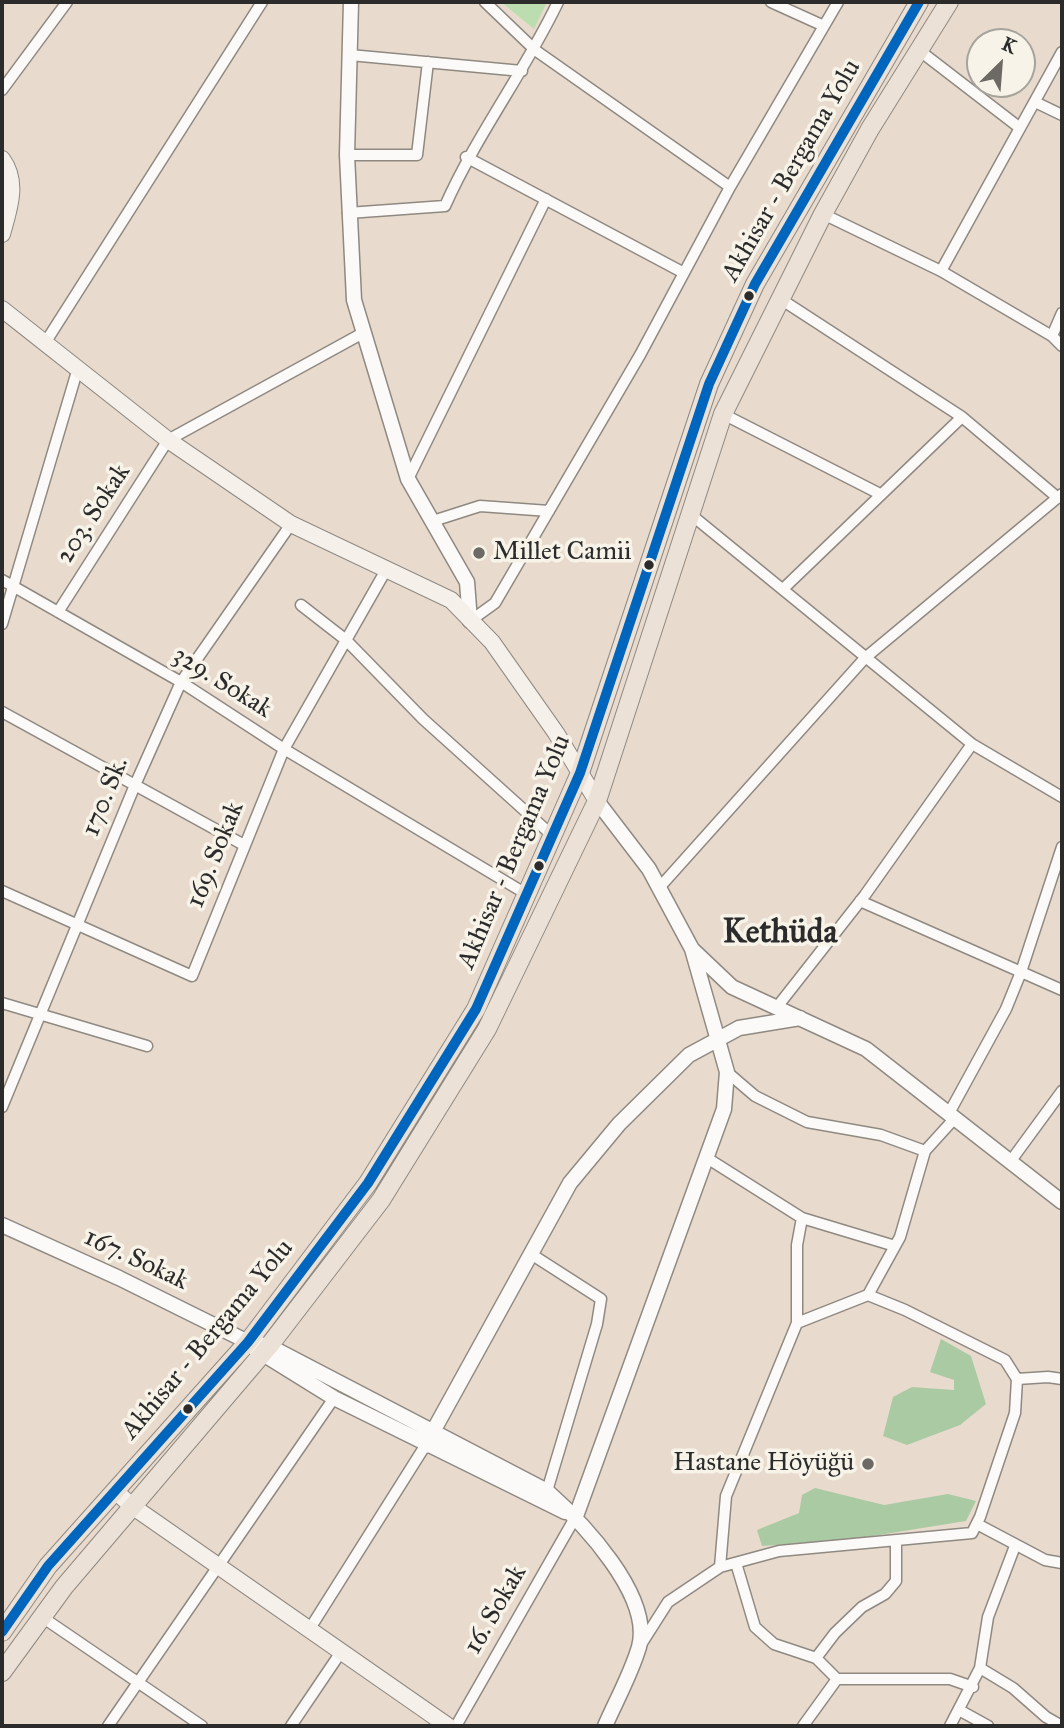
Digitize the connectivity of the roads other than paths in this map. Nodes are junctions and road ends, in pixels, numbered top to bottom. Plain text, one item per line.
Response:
1 (67, 2) edge
2 (262, 2) edge
3 (351, 2) edge
4 (485, 2) edge
5 (558, 2) edge
6 (771, 2) edge
7 (838, 2) edge
8 (919, 2) edge
9 (949, 2) edge
10 (824, 26) junction
11 (535, 50) junction
12 (920, 51) junction
13 (1062, 52) edge
14 (350, 55) junction
15 (428, 62) junction
16 (522, 71) junction
17 (2, 90) edge
18 (1035, 102) junction
19 (1062, 115) edge
20 (1020, 128) junction
21 (347, 155) junction
22 (467, 157) junction
23 (2, 159) edge
24 (730, 187) junction
25 (546, 199) junction
26 (348, 213) junction
27 (823, 215) junction
28 (2, 234) edge
29 (941, 271) junction
30 (684, 273) junction
31 (779, 298) junction
32 (1062, 313) edge
33 (5, 317) edge
34 (363, 333) junction
35 (1052, 336) junction
36 (45, 343) junction
37 (1062, 346) edge
38 (78, 368) junction
39 (723, 414) junction
40 (962, 416) junction
41 (168, 440) junction
42 (408, 479) junction
43 (880, 494) junction
44 (1060, 496) edge
45 (549, 511) junction
46 (689, 513) junction
47 (433, 521) junction
48 (291, 524) junction
49 (386, 570) junction
50 (2, 580) edge
51 (12, 587) junction
52 (784, 588) junction
53 (301, 605) dead end
54 (58, 612) junction
55 (470, 621) junction
56 (2, 624) edge
57 (346, 640) junction
58 (865, 658) junction
59 (181, 682) junction
60 (2, 712) edge
61 (972, 744) junction
62 (284, 750) junction
63 (580, 773) junction
64 (135, 785) junction
65 (1062, 797) edge
66 (597, 801) junction
67 (554, 837) junction
68 (244, 845) junction
69 (1062, 847) edge
70 (659, 888) junction
71 (2, 891) edge
72 (528, 895) junction
73 (860, 901) junction
74 (78, 927) junction
75 (692, 949) junction
76 (1021, 972) junction
77 (1062, 990) edge
78 (2, 1003) edge
79 (777, 1007) junction
80 (41, 1015) junction
81 (800, 1018) junction
82 (717, 1040) junction
83 (147, 1046) dead end
84 (727, 1072) junction
85 (1062, 1091) edge
86 (2, 1107) edge
87 (951, 1117) junction
88 (925, 1151) junction
89 (707, 1158) junction
90 (1010, 1162) junction
91 (1062, 1202) edge
92 (802, 1218) junction
93 (2, 1225) edge
94 (895, 1246) junction
95 (531, 1254) junction
96 (868, 1295) junction
97 (797, 1323) junction
98 (259, 1348) junction
99 (1062, 1379) edge
100 (1017, 1380) junction
101 (334, 1398) junction
102 (429, 1439) junction
103 (115, 1491) junction
104 (547, 1491) junction
105 (132, 1506) junction
106 (576, 1516) junction
107 (977, 1524) junction
108 (896, 1542) junction
109 (1015, 1546) junction
110 (736, 1563) junction
111 (1062, 1563) edge
112 (219, 1567) junction
113 (720, 1567) junction
114 (42, 1617) junction
115 (309, 1630) junction
116 (2, 1632) edge
117 (639, 1646) junction
118 (341, 1652) junction
119 (816, 1658) junction
120 (980, 1668) junction
121 (2, 1672) edge
122 (837, 1678) junction
123 (138, 1683) junction
124 (973, 1687) junction
125 (959, 1710) junction
126 (108, 1726) edge
127 (202, 1726) edge
128 (290, 1726) edge
129 (448, 1726) edge
130 (456, 1726) edge
131 (605, 1726) edge
132 (803, 1726) edge
133 (950, 1726) edge
134 (988, 1726) edge
135 (1062, 1726) edge

1 - 17 street
2 - 36 street
3 - 14 street
4 - 11 street
5 - 11 street
6 - 10 street
7 - 10 street
8 - 63 main road, Akhisar - Bergama Yolu
9 - 12 main road, Akhisar - Bergama Yolu
10 - 24 street
11 - 16 street
11 - 24 street
12 - 20 street
12 - 27 main road, Akhisar - Bergama Yolu
13 - 18 street
14 - 15 street
14 - 21 street
15 - 16 street
15 - 21 street
16 - 22 street
18 - 19 street
18 - 20 street
20 - 29 street
21 - 26 street
22 - 25 street
22 - 26 street
23 - 28 main road
24 - 30 street
25 - 30 street
25 - 42 street
26 - 34 street
27 - 29 street
27 - 31 main road, Akhisar - Bergama Yolu
29 - 35 street
30 - 45 street
31 - 39 main road, Akhisar - Bergama Yolu
31 - 40 street
32 - 35 street
33 - 36 main road
34 - 41 street
34 - 42 street
35 - 37 street
36 - 38 main road
38 - 41 main road
38 - 51 street
39 - 43 street
39 - 46 main road, Akhisar - Bergama Yolu
40 - 43 street
40 - 44 street
41 - 48 main road
41 - 54 street, 203. Sokak
42 - 47 street
43 - 52 street
44 - 58 street
45 - 47 street
45 - 55 street
46 - 52 street
46 - 66 main road, Akhisar - Bergama Yolu
47 - 55 street
48 - 49 main road
48 - 59 street, 170. Sk.
49 - 55 main road
49 - 57 street, 169. Sokak
50 - 51 street, 329. Sokak
51 - 54 street, 329. Sokak
51 - 56 street
52 - 58 street
53 - 57 street
54 - 59 street, 329. Sokak
55 - 63 main road
57 - 62 street, 169. Sokak
57 - 67 street
58 - 61 street
58 - 70 street
59 - 62 street, 329. Sokak
59 - 64 street, 170. Sk.
60 - 64 street
61 - 65 street
61 - 73 street
62 - 68 street, 169. Sokak
62 - 72 street, 329. Sokak
63 - 66 main road
63 - 67 main road, Akhisar - Bergama Yolu
64 - 68 street
64 - 74 street, 170. Sk.
66 - 70 street
66 - 98 main road, Akhisar - Bergama Yolu
67 - 72 main road, Akhisar - Bergama Yolu
68 - 74 street, 169. Sokak
69 - 76 street
70 - 75 street
71 - 74 street, 169. Sokak
72 - 98 main road, Akhisar - Bergama Yolu
73 - 76 street
73 - 79 street
74 - 80 street, 170. Sk.
75 - 79 street
75 - 82 street
76 - 77 street
76 - 87 street
78 - 80 street
79 - 81 street
80 - 83 street
80 - 86 street, 170. Sk.
81 - 82 street
81 - 87 street
82 - 84 street
82 - 95 street
84 - 88 street
84 - 89 street
85 - 90 street
87 - 88 street
87 - 90 street
88 - 94 street
89 - 92 street
89 - 106 street
90 - 91 street
92 - 94 street
92 - 97 street
93 - 98 street, 167. Sokak
94 - 96 street
95 - 102 street
95 - 104 street
96 - 97 street
96 - 100 street
97 - 113 street
98 - 101 street
98 - 102 street
98 - 103 main road, Akhisar - Bergama Yolu
98 - 105 main road, Akhisar - Bergama Yolu
99 - 100 street
100 - 107 street
101 - 102 street
101 - 112 street
102 - 104 street
102 - 106 street
102 - 115 street
103 - 105 main road
103 - 116 main road, Akhisar - Bergama Yolu
104 - 106 street
105 - 112 main road
105 - 114 main road, Akhisar - Bergama Yolu
106 - 117 street
106 - 130 street, 16. Sokak
107 - 108 street
107 - 109 street
108 - 110 street
108 - 119 street
109 - 111 street
109 - 120 street
110 - 113 street
110 - 119 street
112 - 115 main road
112 - 123 street
113 - 117 street
114 - 121 main road, Akhisar - Bergama Yolu
114 - 123 street
115 - 118 main road
117 - 131 street
118 - 128 street
118 - 129 main road
119 - 122 street
120 - 124 street
120 - 135 street
122 - 124 street
122 - 132 street
123 - 126 street
123 - 127 street
124 - 125 street
125 - 133 street
125 - 134 street

